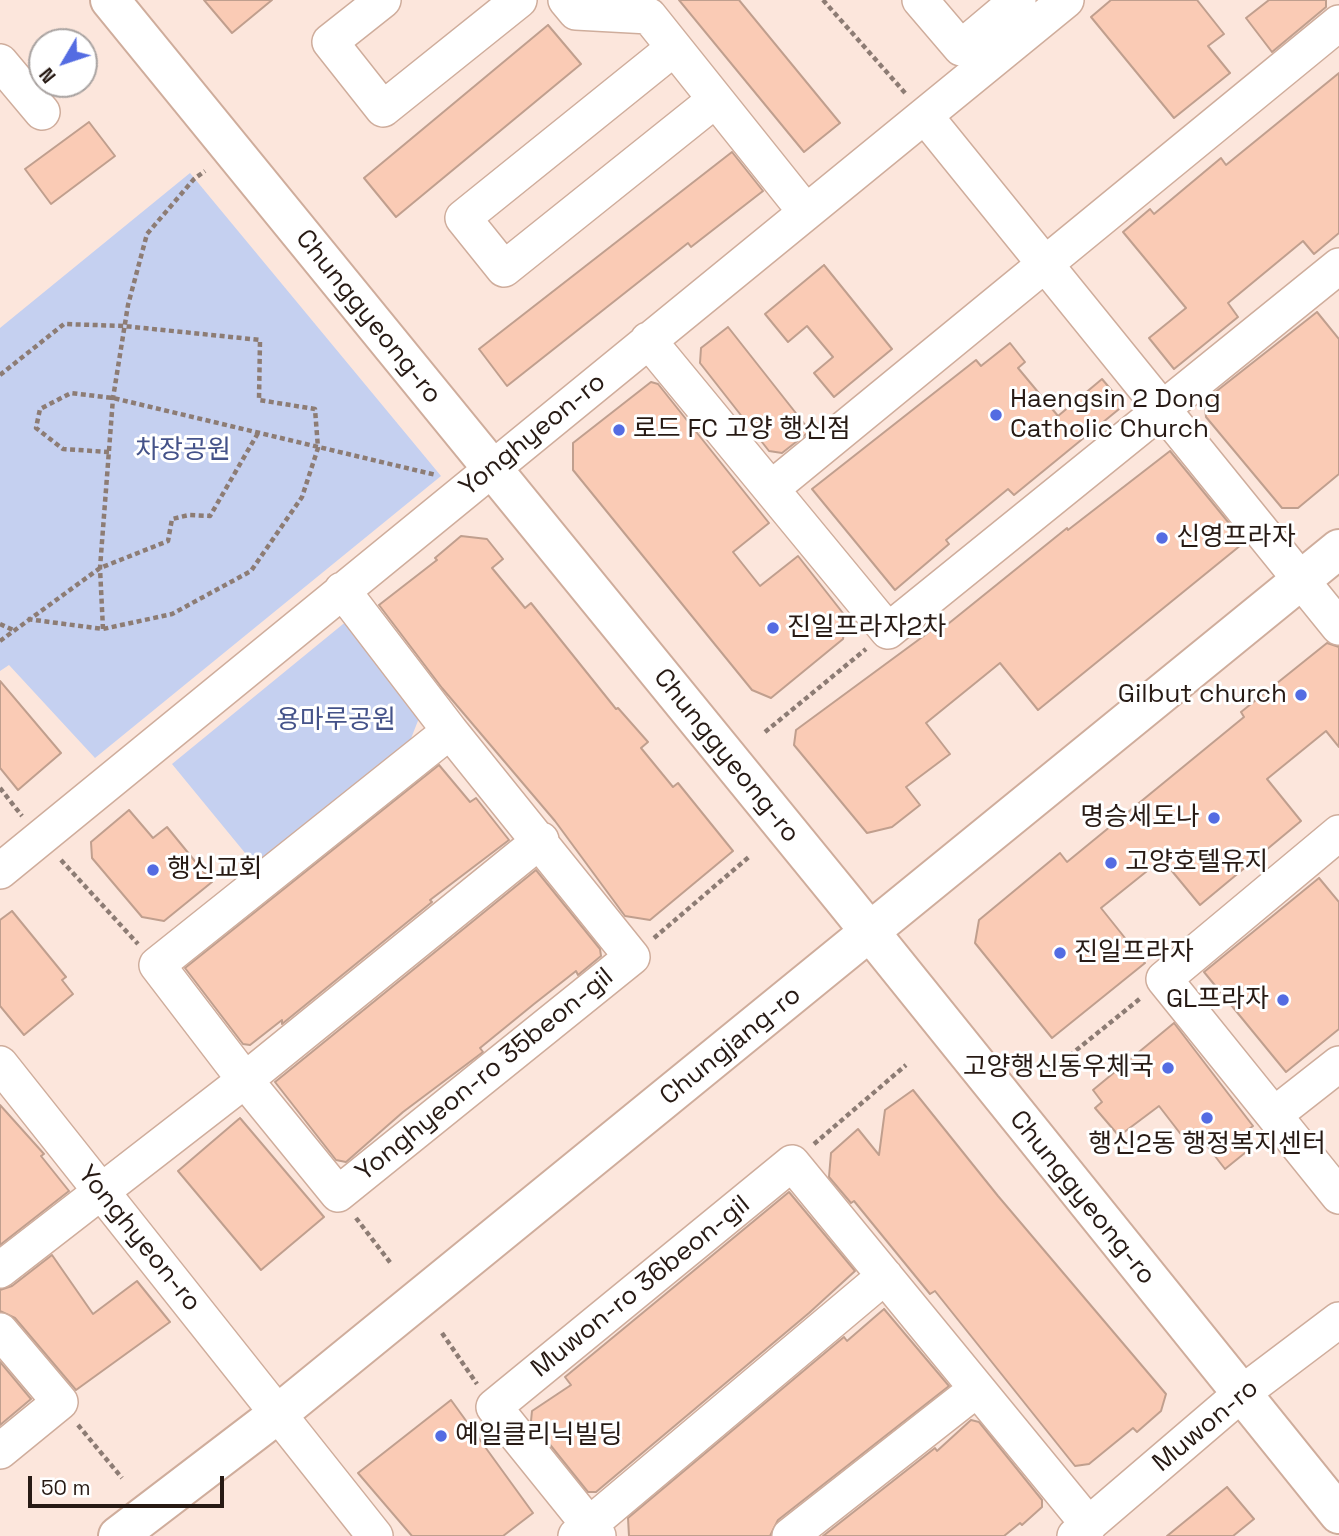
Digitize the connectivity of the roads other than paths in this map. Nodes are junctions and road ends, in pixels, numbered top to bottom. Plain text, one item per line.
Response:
1 (110, 0) edge
2 (383, 0) edge
3 (519, 0) edge
4 (566, 0) edge
5 (920, 0) edge
6 (1018, 0) edge
7 (1066, 0) edge
8 (651, 8) edge
9 (1339, 23) edge
10 (674, 48) junction
11 (0, 62) edge
12 (715, 100) junction
13 (920, 109) junction
14 (42, 112) dead end
15 (805, 211) junction
16 (1046, 265) junction
17 (1339, 266) edge
18 (648, 340) junction
19 (1162, 408) junction
20 (492, 468) junction
21 (772, 488) junction
22 (1339, 549) edge
23 (1301, 580) junction
24 (342, 590) junction
25 (1339, 627) edge
26 (450, 731) junction
27 (1339, 833) edge
28 (541, 840) junction
29 (0, 871) edge
30 (869, 931) junction
31 (1339, 1064) edge
32 (0, 1065) edge
33 (245, 1080) junction
34 (1274, 1115) junction
35 (102, 1192) junction
36 (1339, 1196) edge
37 (0, 1270) edge
38 (885, 1276) junction
39 (1339, 1320) edge
40 (0, 1331) edge
41 (977, 1389) junction
42 (1241, 1394) junction
43 (279, 1413) junction
44 (0, 1451) edge
45 (1339, 1514) edge
46 (1082, 1530) edge
47 (588, 1532) edge
48 (118, 1536) edge
49 (375, 1536) edge
50 (790, 1536) edge

1 - 20 main road, Chunggyeong-ro
2 - 3 street
4 - 8 street
5 - 6 street
7 - 13 street, Yonghyeon-ro
8 - 10 street
9 - 16 street
10 - 12 street
10 - 12 street
11 - 14 street
12 - 15 street
13 - 15 street, Yonghyeon-ro
13 - 16 street
15 - 18 street, Yonghyeon-ro
16 - 19 street
16 - 21 street
17 - 19 street
18 - 20 street, Yonghyeon-ro
18 - 21 street
19 - 21 street
19 - 23 street
20 - 24 street, Yonghyeon-ro
20 - 30 main road, Chunggyeong-ro
22 - 23 main road, Chungjang-ro
23 - 25 street
23 - 30 main road, Chungjang-ro
24 - 26 street, Yonghyeon-ro 35beon-gil
24 - 29 street, Yonghyeon-ro
26 - 28 street, Yonghyeon-ro 35beon-gil
26 - 33 street, Yonghyeon-ro 35beon-gil
27 - 34 street
28 - 33 street
28 - 33 street, Yonghyeon-ro 35beon-gil
30 - 42 main road, Chunggyeong-ro
30 - 43 main road, Chungjang-ro
31 - 34 street
32 - 35 street, Yonghyeon-ro
33 - 35 street
34 - 36 street
35 - 37 street
35 - 43 street, Yonghyeon-ro
38 - 41 street
38 - 47 street
38 - 47 street, Muwon-ro 36beon-gil
39 - 42 street, Muwon-ro
40 - 44 street
41 - 46 street
41 - 50 street
42 - 45 main road, Chunggyeong-ro
42 - 46 street, Muwon-ro
43 - 48 main road, Chungjang-ro
43 - 49 street

